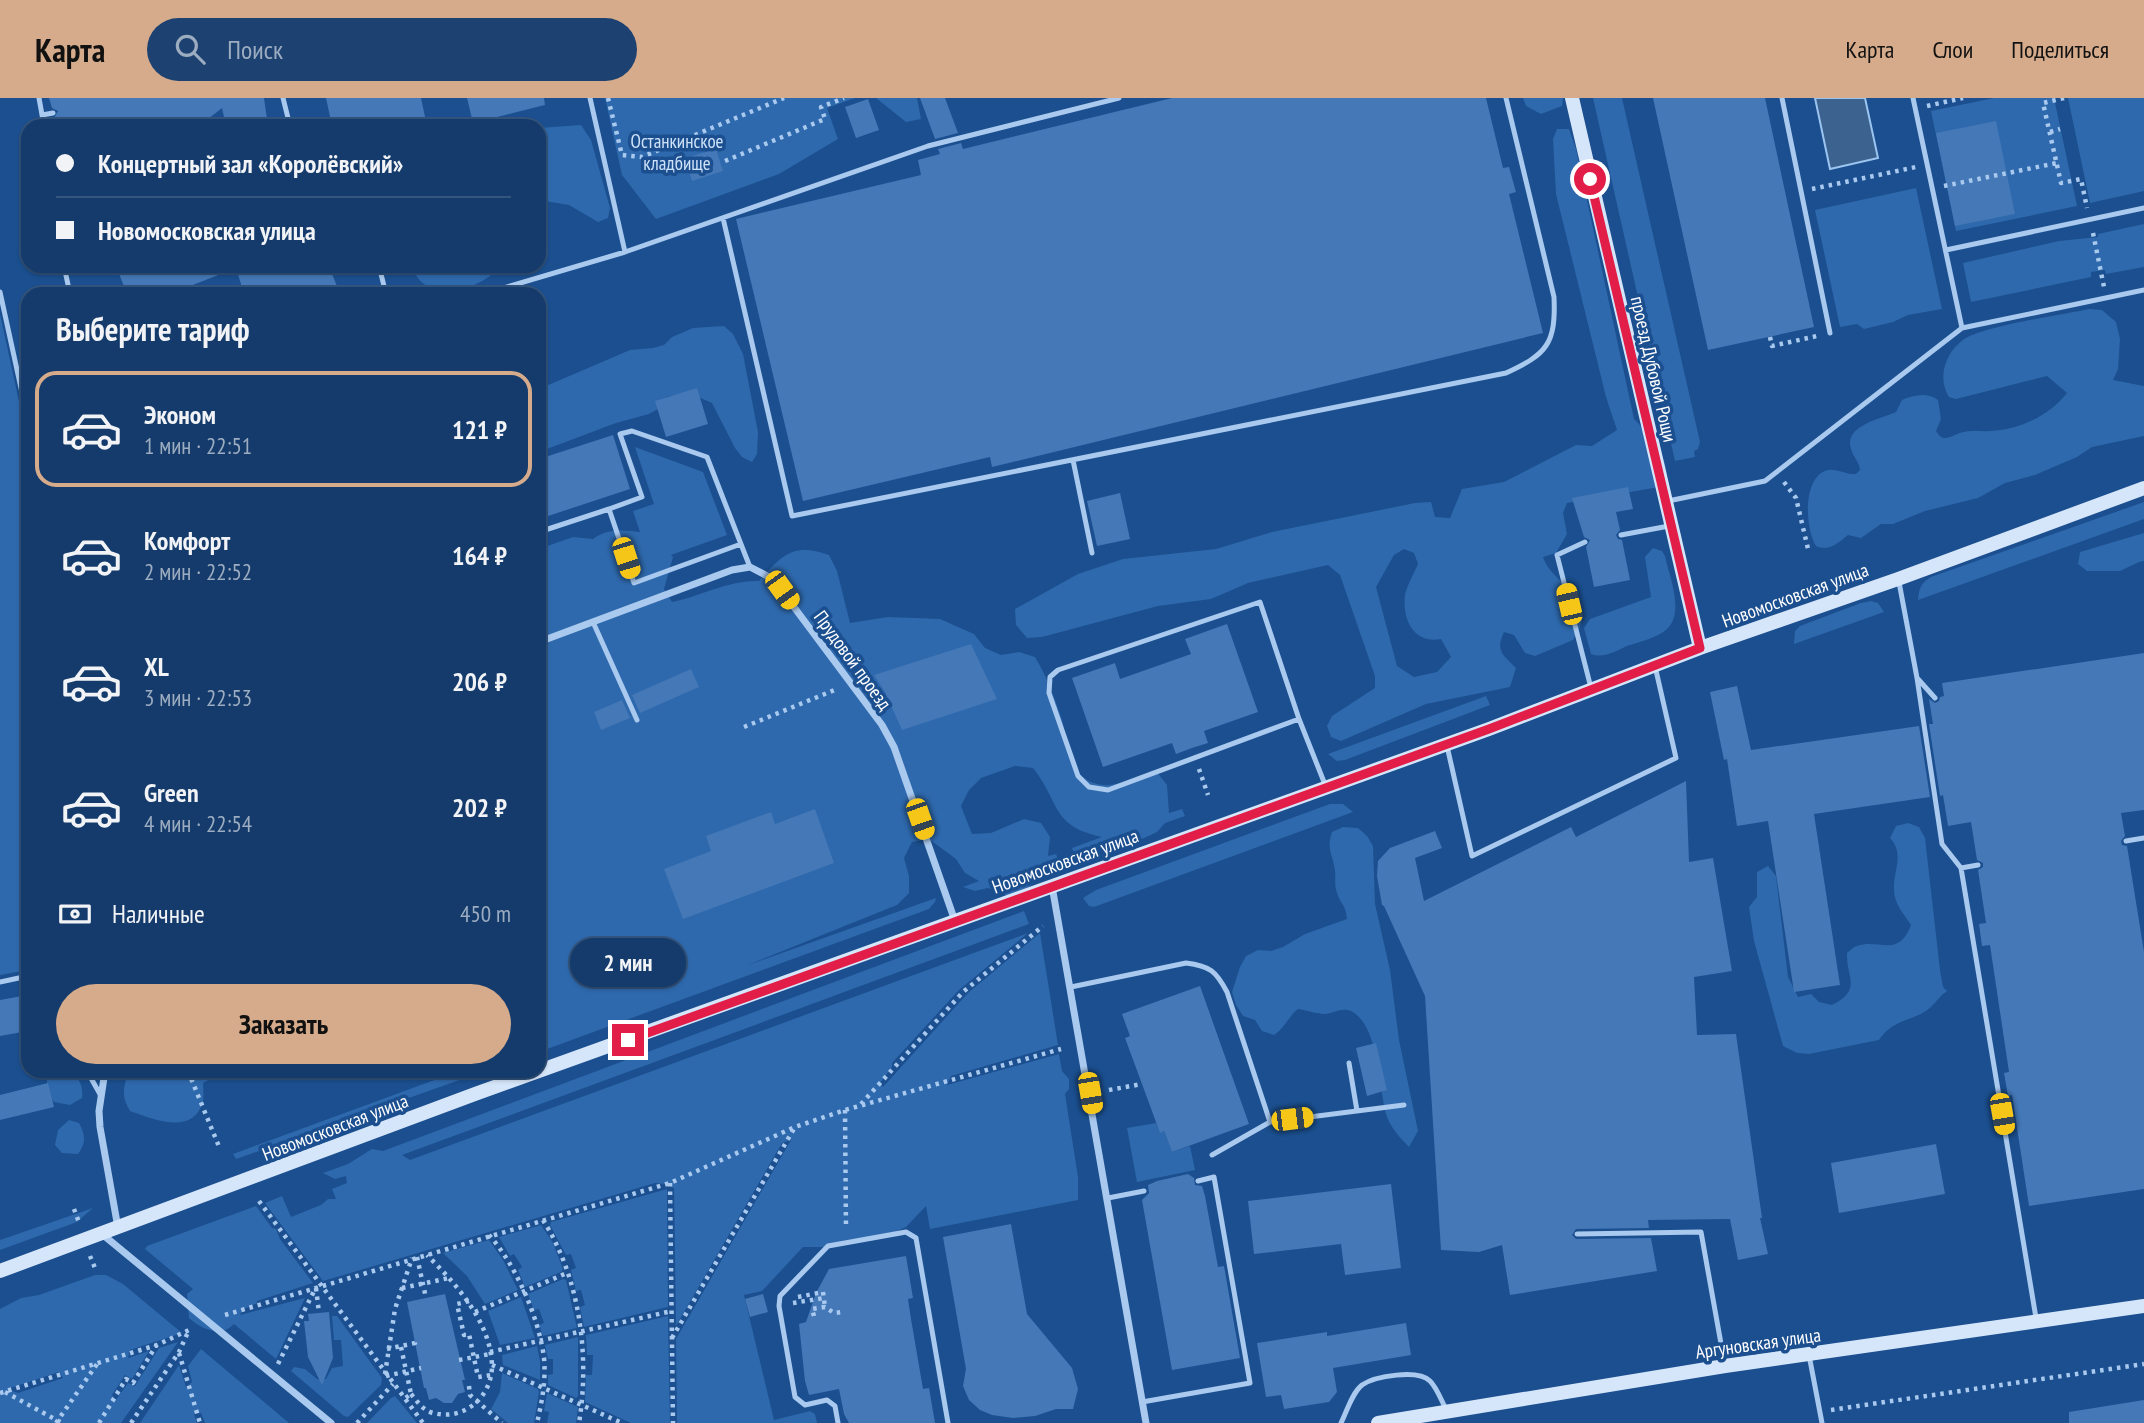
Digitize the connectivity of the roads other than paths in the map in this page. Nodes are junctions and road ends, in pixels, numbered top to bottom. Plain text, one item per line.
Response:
1 (39, 98) edge
2 (283, 98) edge
3 (590, 98) edge
4 (1119, 98) edge
5 (1506, 98) edge
6 (1572, 98) edge
7 (1782, 98) edge
8 (1913, 98) edge
9 (53, 113) dead end
10 (42, 115) junction
11 (43, 119) edge
12 (288, 119) edge
13 (2144, 208) edge
14 (723, 218) junction
15 (1946, 250) junction
16 (625, 252) junction
17 (507, 287) edge
18 (2144, 290) edge
19 (0, 292) edge
20 (1962, 328) junction
21 (1830, 333) road end
22 (21, 388) edge
23 (1073, 460) junction
24 (2144, 488) edge
25 (1665, 502) junction
26 (610, 509) junction
27 (1670, 526) junction
28 (546, 530) edge
29 (1621, 535) dead end
30 (1585, 542) dead end
31 (741, 544) junction
32 (1092, 554) dead end
33 (750, 567) junction
34 (1898, 579) junction
35 (593, 622) junction
36 (546, 639) edge
37 (1700, 648) junction
38 (1654, 665) junction
39 (1917, 678) junction
40 (1591, 688) junction
41 (1935, 698) dead end
42 (1299, 719) junction
43 (637, 720) dead end
44 (1447, 743) junction
45 (1326, 787) junction
46 (2144, 838) edge
47 (2126, 841) dead end
48 (1978, 865) dead end
49 (1961, 868) junction
50 (1052, 886) junction
51 (956, 921) junction
52 (21, 978) edge
53 (0, 982) edge
54 (1071, 987) junction
55 (1349, 1063) dead end
56 (546, 1066) edge
57 (91, 1078) edge
58 (104, 1078) edge
59 (512, 1078) edge
60 (101, 1096) junction
61 (1404, 1105) dead end
62 (1357, 1111) junction
63 (1270, 1122) junction
64 (1212, 1155) dead end
65 (1198, 1181) dead end
66 (1144, 1191) dead end
67 (1108, 1198) junction
68 (118, 1228) junction
69 (102, 1234) junction
70 (1577, 1234) dead end
71 (0, 1271) edge
72 (2144, 1306) edge
73 (2037, 1322) junction
74 (1808, 1355) junction
75 (1725, 1366) junction
76 (1142, 1402) junction
77 (1448, 1412) junction
78 (331, 1423) edge
79 (838, 1423) edge
80 (948, 1423) edge
81 (1146, 1423) edge
82 (1341, 1423) edge
83 (1378, 1423) edge
84 (1822, 1423) edge

1 - 10 lane
2 - 12 lane
3 - 16 lane
4 - 14 lane
5 - 23 lane
6 - 25 main road, проезд Дубовой Рощи
7 - 21 lane
8 - 15 lane
9 - 10 lane
10 - 11 lane
13 - 15 lane
14 - 16 lane
14 - 23 lane
15 - 20 lane
16 - 17 lane
18 - 20 lane
19 - 22 lane
20 - 25 lane
23 - 32 lane
24 - 34 main road, Новомосковская улица
25 - 27 main road, проезд Дубовой Рощи
26 - 28 lane
26 - 31 lane
26 - 31 lane
27 - 29 lane
27 - 37 main road, проезд Дубовой Рощи
30 - 40 lane
31 - 33 lane
33 - 35 street
33 - 51 street, Прудовой проезд
34 - 37 main road, Новомосковская улица
34 - 39 lane
35 - 36 street
35 - 43 lane
37 - 38 main road, Новомосковская улица
38 - 40 main road, Новомосковская улица
38 - 44 lane
39 - 41 lane
39 - 49 lane
40 - 44 main road, Новомосковская улица
42 - 42 lane
42 - 45 lane
44 - 45 main road, Новомосковская улица
45 - 50 main road, Новомосковская улица
46 - 47 lane
48 - 49 lane
49 - 73 lane
50 - 51 main road, Новомосковская улица
50 - 54 street
51 - 56 main road, Новомосковская улица
52 - 53 lane
54 - 63 lane
54 - 67 street
55 - 62 lane
57 - 60 lane
58 - 60 street
59 - 68 main road, Новомосковская улица
60 - 68 street
61 - 62 lane
62 - 63 lane
63 - 64 lane
65 - 76 lane
66 - 67 lane
67 - 76 street
68 - 69 main road, Новомосковская улица
69 - 71 main road, Новомосковская улица
69 - 78 street
70 - 75 lane
72 - 73 main road, Аргуновская улица
73 - 74 main road, Аргуновская улица
74 - 75 main road, Аргуновская улица
74 - 84 lane
75 - 77 main road, Аргуновская улица
76 - 81 street
77 - 82 lane
77 - 83 main road, Аргуновская улица
79 - 80 lane

